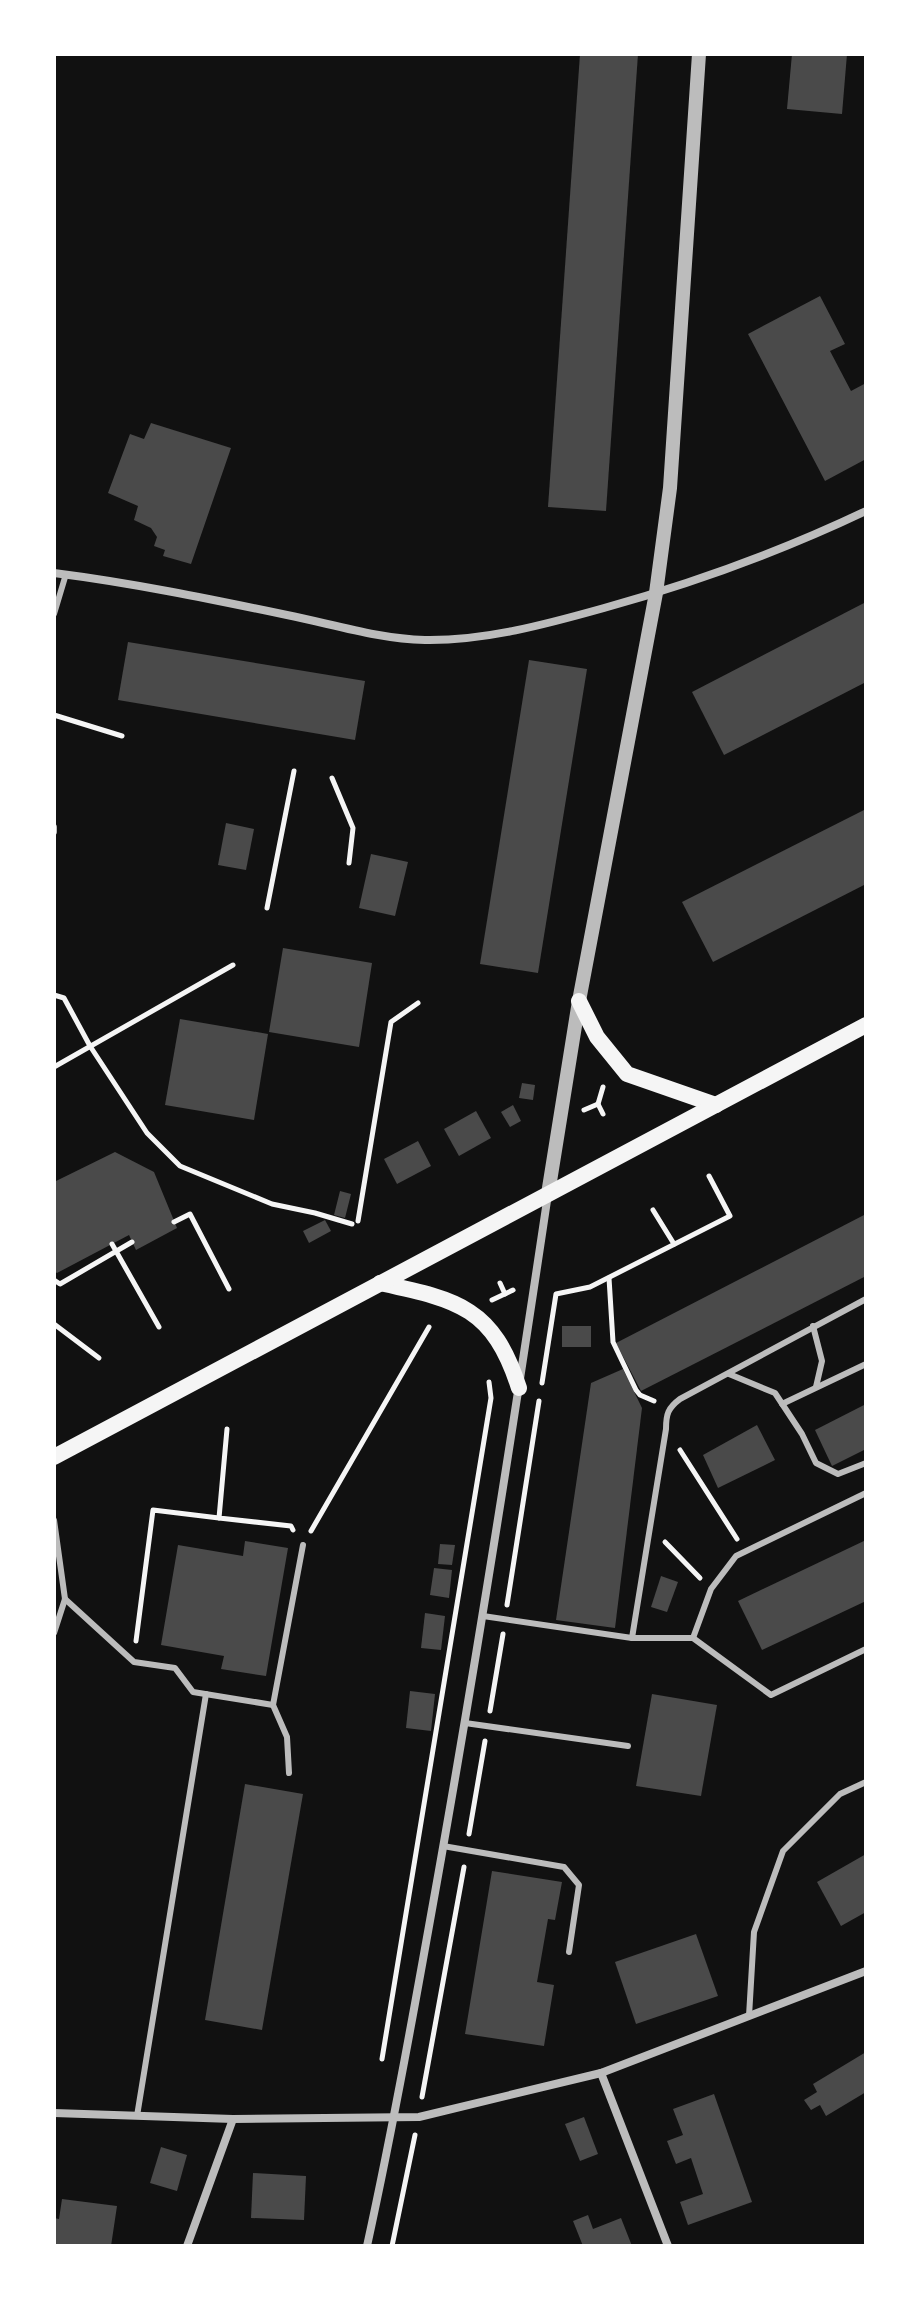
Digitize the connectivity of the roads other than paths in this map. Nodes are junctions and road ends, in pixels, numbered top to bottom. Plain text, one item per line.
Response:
1 (699, 54) edge
2 (866, 511) edge
3 (54, 573) edge
4 (66, 574) junction
5 (656, 593) junction
6 (54, 614) edge
7 (579, 1001) junction
8 (866, 1025) edge
9 (716, 1105) junction
10 (548, 1194) junction
11 (380, 1283) junction
12 (866, 1299) edge
13 (813, 1326) junction
14 (866, 1364) edge
15 (729, 1374) junction
16 (816, 1387) junction
17 (519, 1388) junction
18 (782, 1404) junction
19 (54, 1457) edge
20 (866, 1463) edge
21 (866, 1493) edge
22 (54, 1520) edge
23 (303, 1545) road end
24 (65, 1599) junction
25 (483, 1616) junction
26 (54, 1633) edge
27 (632, 1638) junction
28 (693, 1638) junction
29 (866, 1649) edge
30 (206, 1694) junction
31 (273, 1705) junction
32 (465, 1723) junction
33 (628, 1746) dead end
34 (289, 1773) dead end
35 (866, 1782) edge
36 (443, 1846) junction
37 (569, 1952) dead end
38 (866, 1971) edge
39 (749, 2016) junction
40 (601, 2073) junction
41 (54, 2113) edge
42 (137, 2116) junction
43 (395, 2118) junction
44 (233, 2119) junction
45 (187, 2246) edge
46 (367, 2246) edge
47 (668, 2246) edge

1 - 5 street
2 - 5 street
3 - 4 street
4 - 5 street
4 - 6 lane
5 - 7 street
7 - 9 main road
7 - 10 street
8 - 9 main road
9 - 10 main road
10 - 11 main road
10 - 17 street
11 - 17 main road
11 - 19 main road
12 - 13 lane
13 - 15 lane
13 - 16 lane
14 - 16 lane
15 - 18 lane
15 - 27 lane
16 - 18 lane
17 - 25 street
18 - 20 lane
21 - 28 lane
22 - 24 lane
23 - 31 lane
24 - 26 lane
24 - 30 lane
25 - 27 lane
25 - 32 street
27 - 28 lane
28 - 29 lane
30 - 31 lane
30 - 42 lane
31 - 34 lane
32 - 33 lane
32 - 36 street
35 - 39 lane
36 - 37 lane
36 - 43 street
38 - 39 street
39 - 40 street
40 - 43 street
40 - 47 street
41 - 42 street
42 - 44 street
43 - 44 street
43 - 46 street
44 - 45 street

